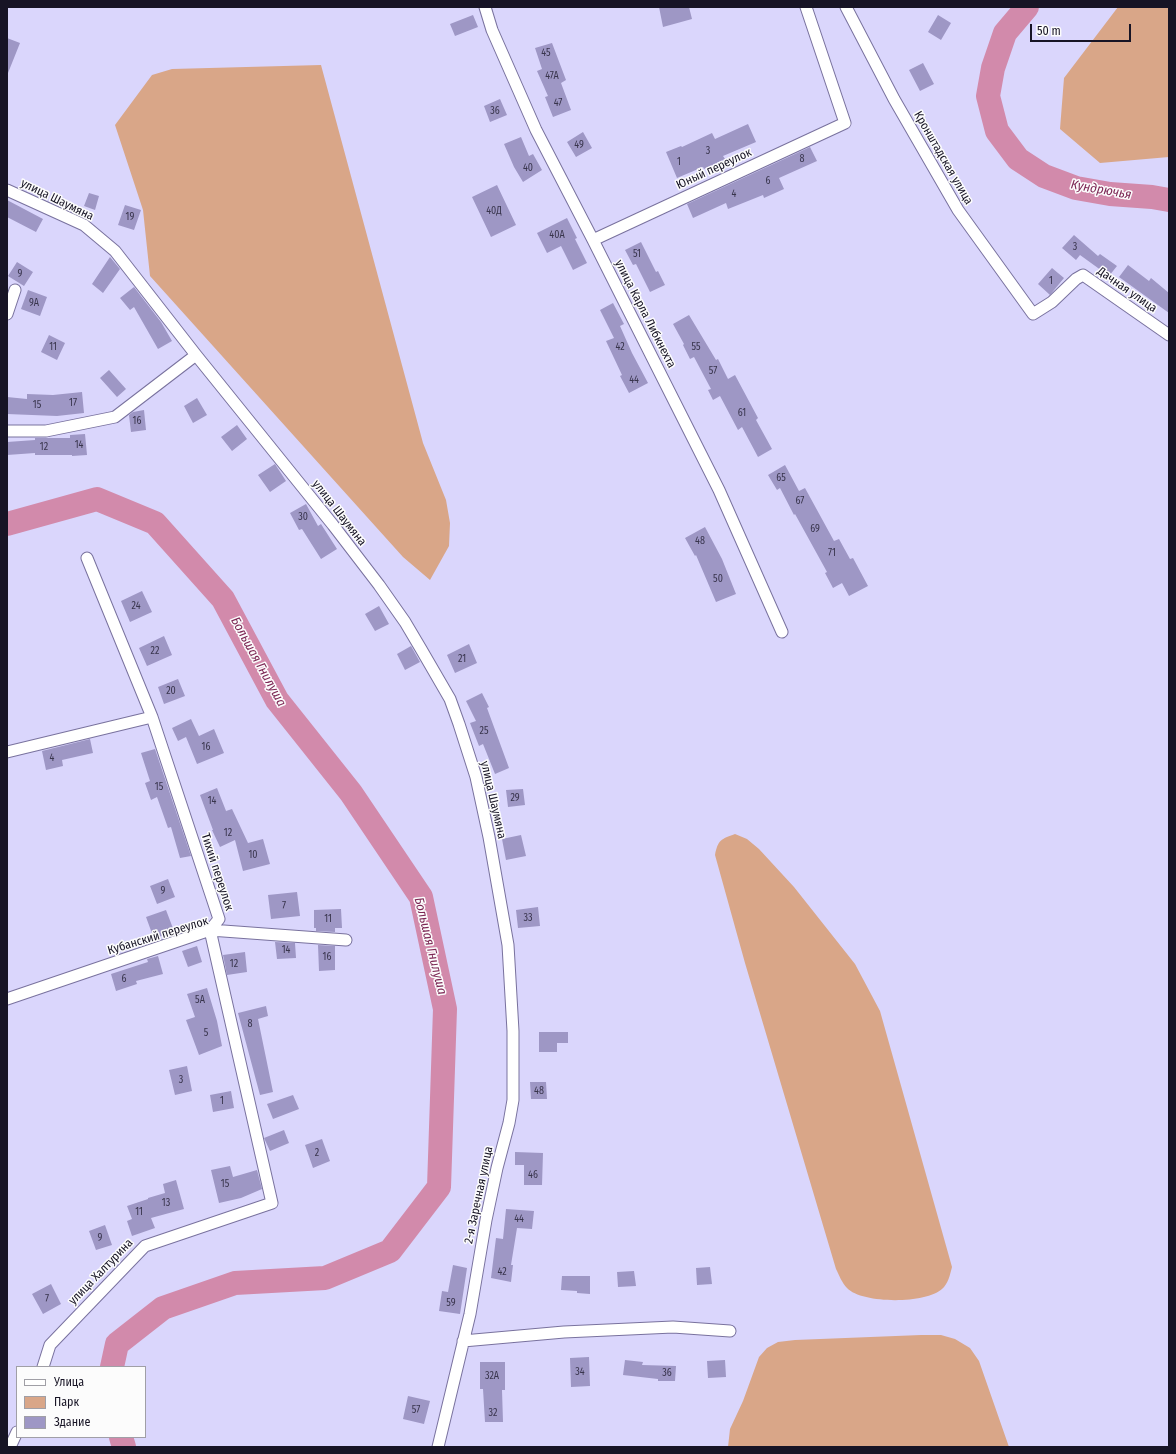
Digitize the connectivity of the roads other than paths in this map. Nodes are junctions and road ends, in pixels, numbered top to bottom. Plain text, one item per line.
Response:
1 (485, 7) edge
2 (806, 7) edge
3 (846, 7) edge
4 (7, 190) edge
5 (593, 240) junction
6 (15, 290) dead end
7 (7, 314) edge
8 (1033, 314) joint
9 (1169, 335) edge
10 (196, 355) junction
11 (7, 431) edge
12 (88, 558) dead end
13 (782, 632) dead end
14 (152, 717) junction
15 (7, 752) edge
16 (210, 930) junction
17 (346, 940) dead end
18 (508, 945) joint
19 (7, 999) edge
20 (730, 1332) dead end
21 (463, 1341) junction
22 (43, 1366) edge
23 (16, 1434) edge
24 (9, 1447) edge
25 (438, 1447) edge

1 - 5 street, улица Карла Либкнехта
2 - 5 street, Юный переулок
3 - 8 street, Кронштадская улица
4 - 10 street, улица Шаумяна
5 - 13 street, улица Карла Либкнехта
6 - 7 street
8 - 9 street, Дачная улица
10 - 11 street
10 - 18 street, улица Шаумяна
12 - 14 street, Тихий переулок
14 - 15 street
14 - 16 street, Тихий переулок
16 - 17 street, Кубанский переулок
16 - 19 street, Кубанский переулок
16 - 22 street, улица Халтурина
18 - 21 street, 2-я Заречная улица
20 - 21 street
21 - 25 street, 2-я Заречная улица
23 - 24 street

